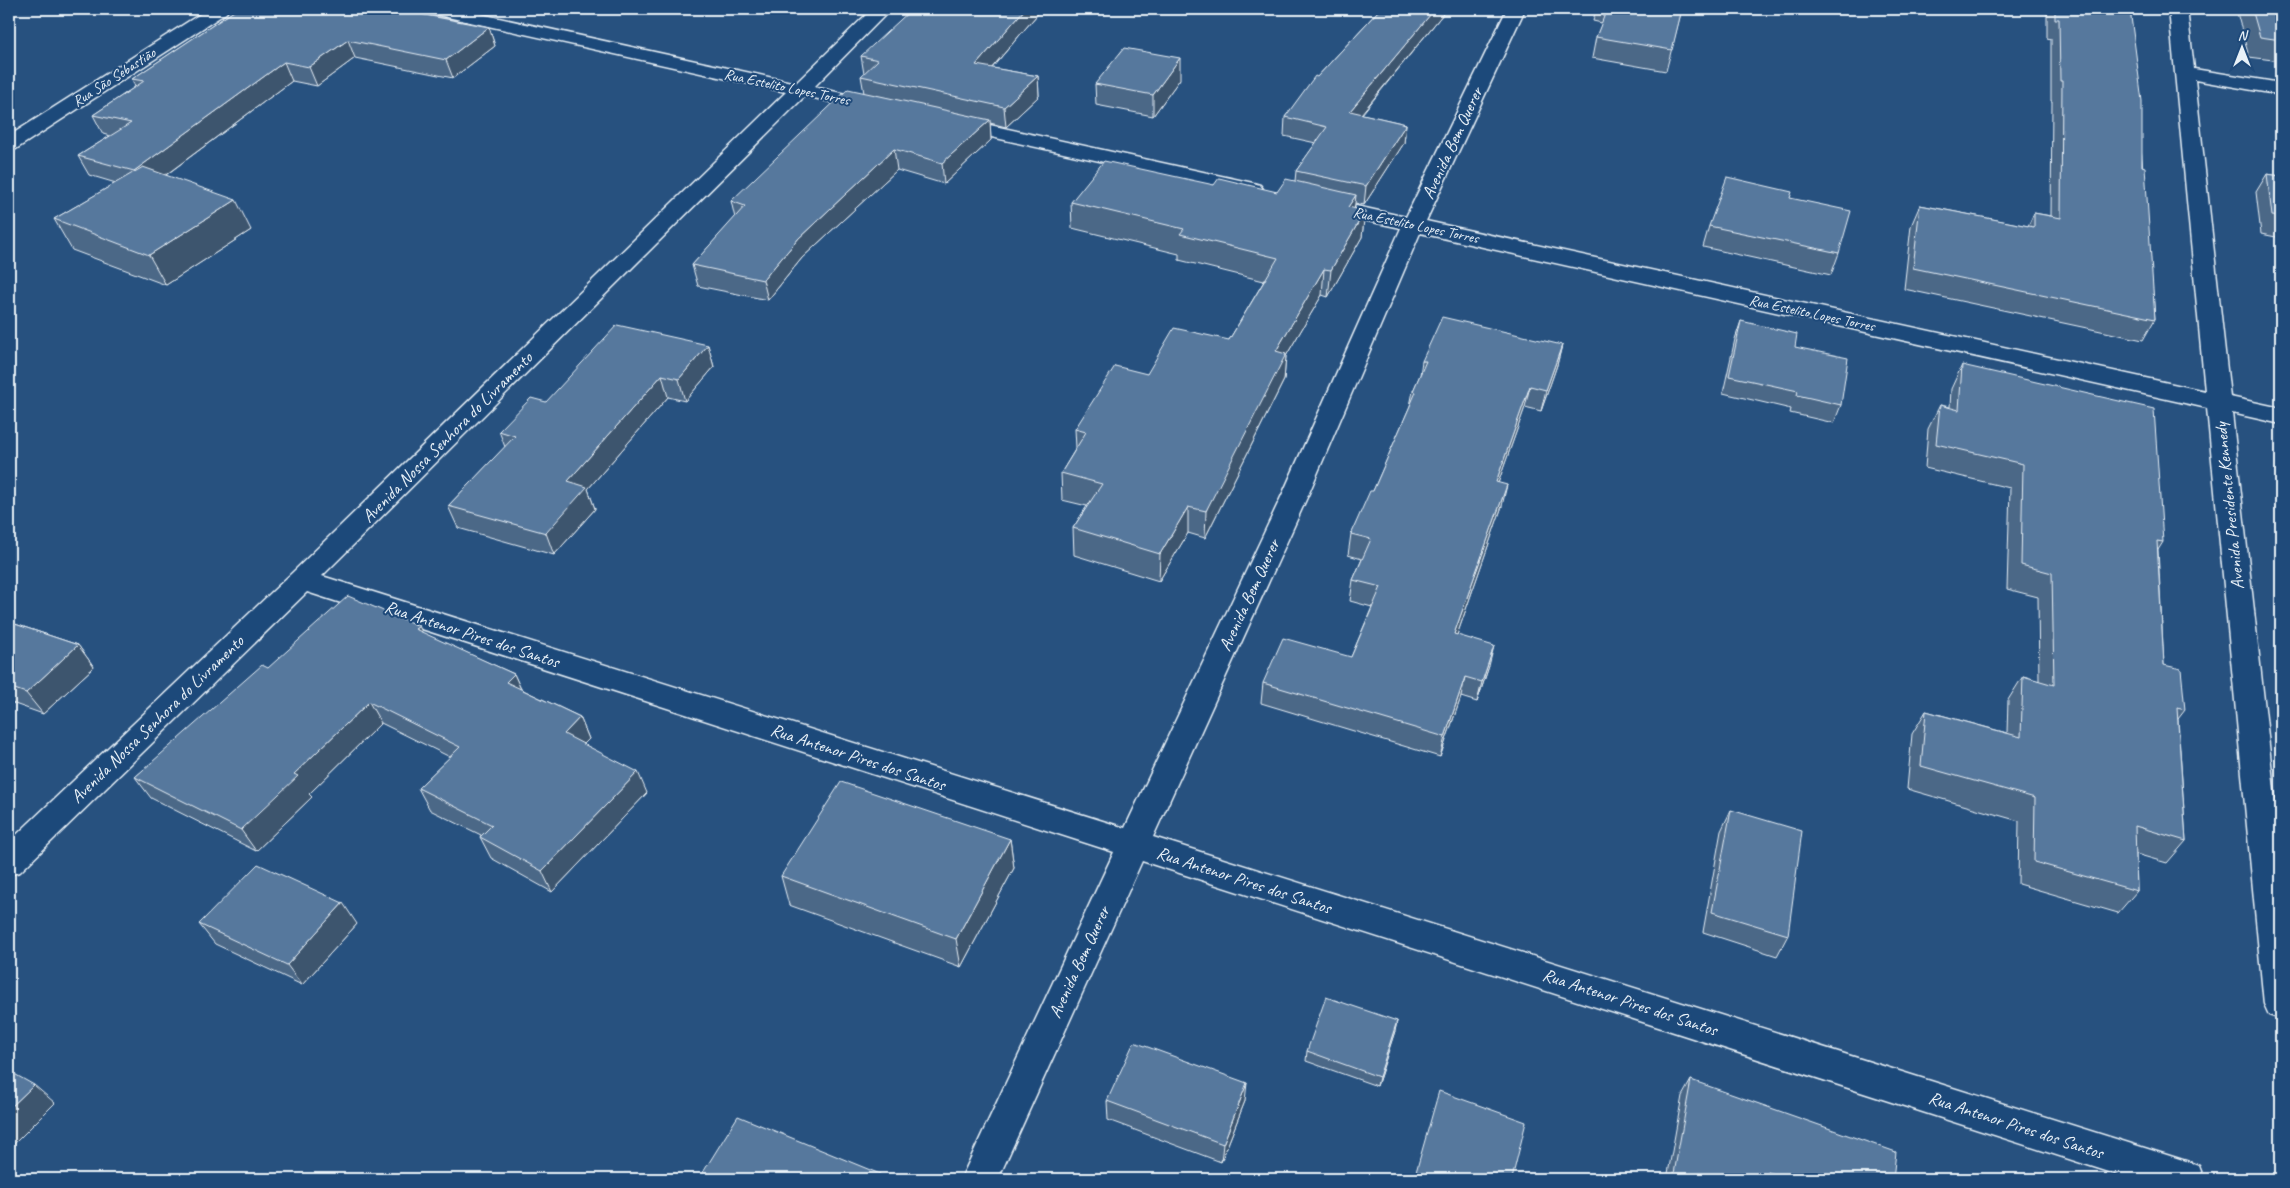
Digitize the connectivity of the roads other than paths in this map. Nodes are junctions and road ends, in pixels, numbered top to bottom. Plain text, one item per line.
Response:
1 (220, 9) edge
2 (434, 9) edge
3 (882, 9) edge
4 (1516, 9) edge
5 (2178, 9) edge
6 (2186, 73) junction
7 (2281, 89) edge
8 (800, 90) junction
9 (897, 111) edge
10 (936, 120) edge
11 (9, 145) edge
12 (1277, 195) edge
13 (1306, 201) edge
14 (1413, 225) junction
15 (2218, 402) junction
16 (2281, 416) edge
17 (302, 580) junction
18 (1133, 844) junction
19 (9, 862) edge
20 (2281, 1004) edge
21 (979, 1179) edge
22 (2186, 1179) edge

1 - 11 street, Rua São Sebastião
2 - 8 street, Rua Estelito Lopes Torres
3 - 8 street, Avenida Nossa Senhora do Livramento
4 - 14 street, Avenida Bem Querer
5 - 6 street, Avenida Presidente Kennedy
6 - 7 street
6 - 15 street, Avenida Presidente Kennedy
8 - 9 street, Rua Estelito Lopes Torres
8 - 17 street, Avenida Nossa Senhora do Livramento
10 - 12 street
13 - 14 street, Rua Estelito Lopes Torres
14 - 15 street, Rua Estelito Lopes Torres
14 - 18 street, Avenida Bem Querer
15 - 16 street, Rua Estelito Lopes Torres
15 - 20 street, Avenida Presidente Kennedy
17 - 18 street, Rua Antenor Pires dos Santos
17 - 19 street, Avenida Nossa Senhora do Livramento
18 - 21 street, Avenida Bem Querer
18 - 22 street, Rua Antenor Pires dos Santos

